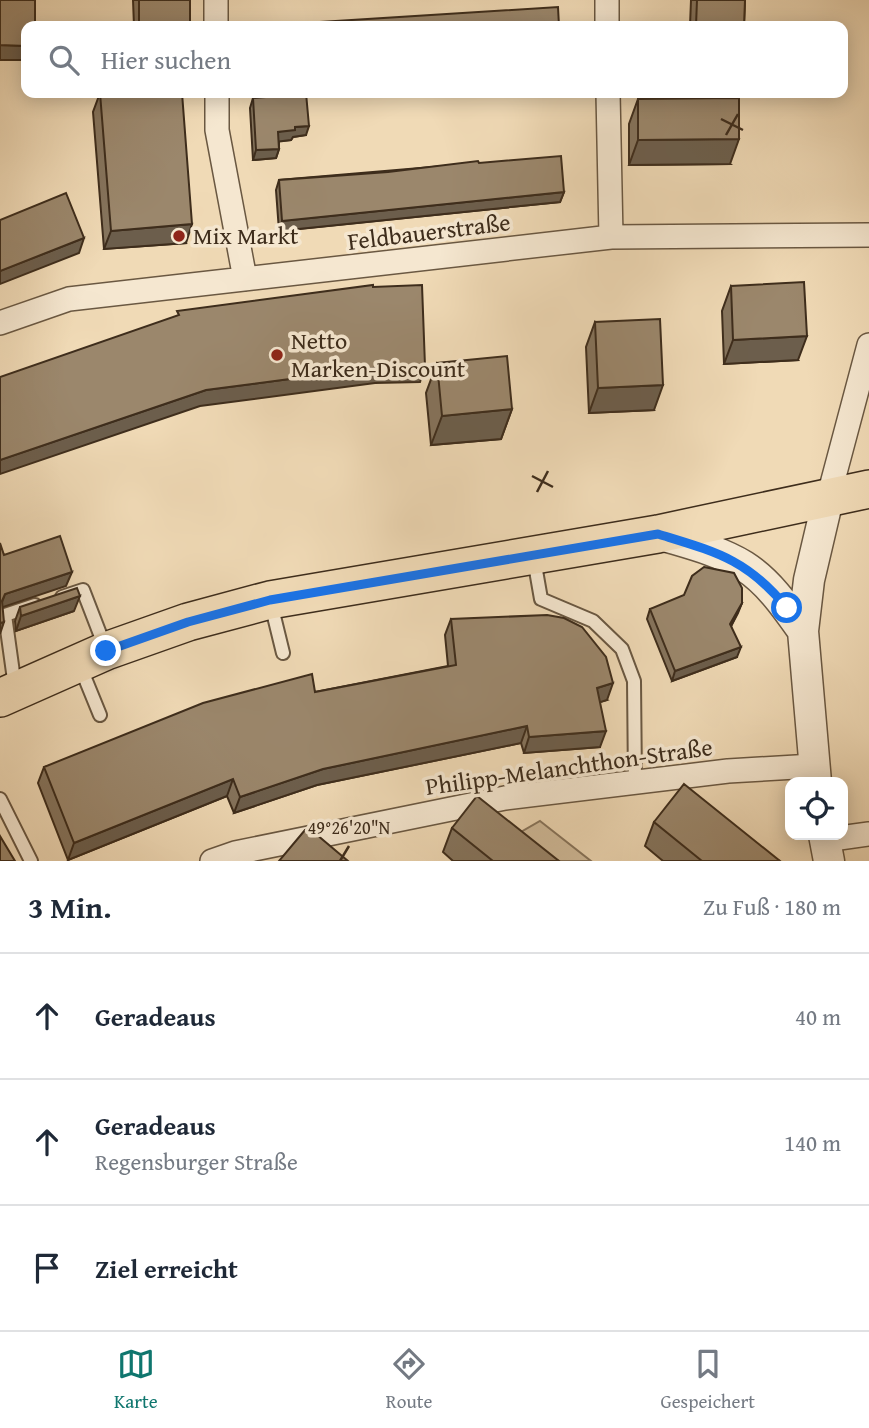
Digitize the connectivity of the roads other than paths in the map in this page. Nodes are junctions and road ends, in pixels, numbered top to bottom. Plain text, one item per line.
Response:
1 (216, 0) edge
2 (607, 0) edge
3 (216, 21) edge
4 (607, 21) edge
5 (217, 98) edge
6 (608, 98) edge
7 (869, 235) edge
8 (611, 237) junction
9 (245, 279) junction
10 (0, 323) edge
11 (869, 345) edge
12 (869, 489) edge
13 (828, 499) junction
14 (658, 534) junction
15 (534, 555) junction
16 (270, 600) junction
17 (803, 631) junction
18 (283, 653) dead end
19 (92, 657) junction
20 (8, 694) edge
21 (100, 715) dead end
22 (814, 774) edge
23 (635, 782) junction
24 (0, 799) edge
25 (869, 834) edge
26 (826, 845) edge
27 (31, 861) edge
28 (212, 861) edge

1 - 3 street
2 - 4 street
5 - 9 street
6 - 8 street
7 - 8 street, Feldbauerstraße
8 - 9 street, Feldbauerstraße
9 - 10 street, Feldbauerstraße
11 - 13 street
12 - 13 main road
13 - 14 main road
13 - 17 street
14 - 15 main road
14 - 17 street
15 - 16 main road
15 - 23 lane
16 - 18 lane
16 - 19 main road
17 - 22 street
19 - 20 main road
19 - 20 lane
19 - 21 lane
22 - 23 street, Philipp-Melanchthon-Straße
23 - 28 street, Philipp-Melanchthon-Straße
24 - 27 lane
25 - 26 street

